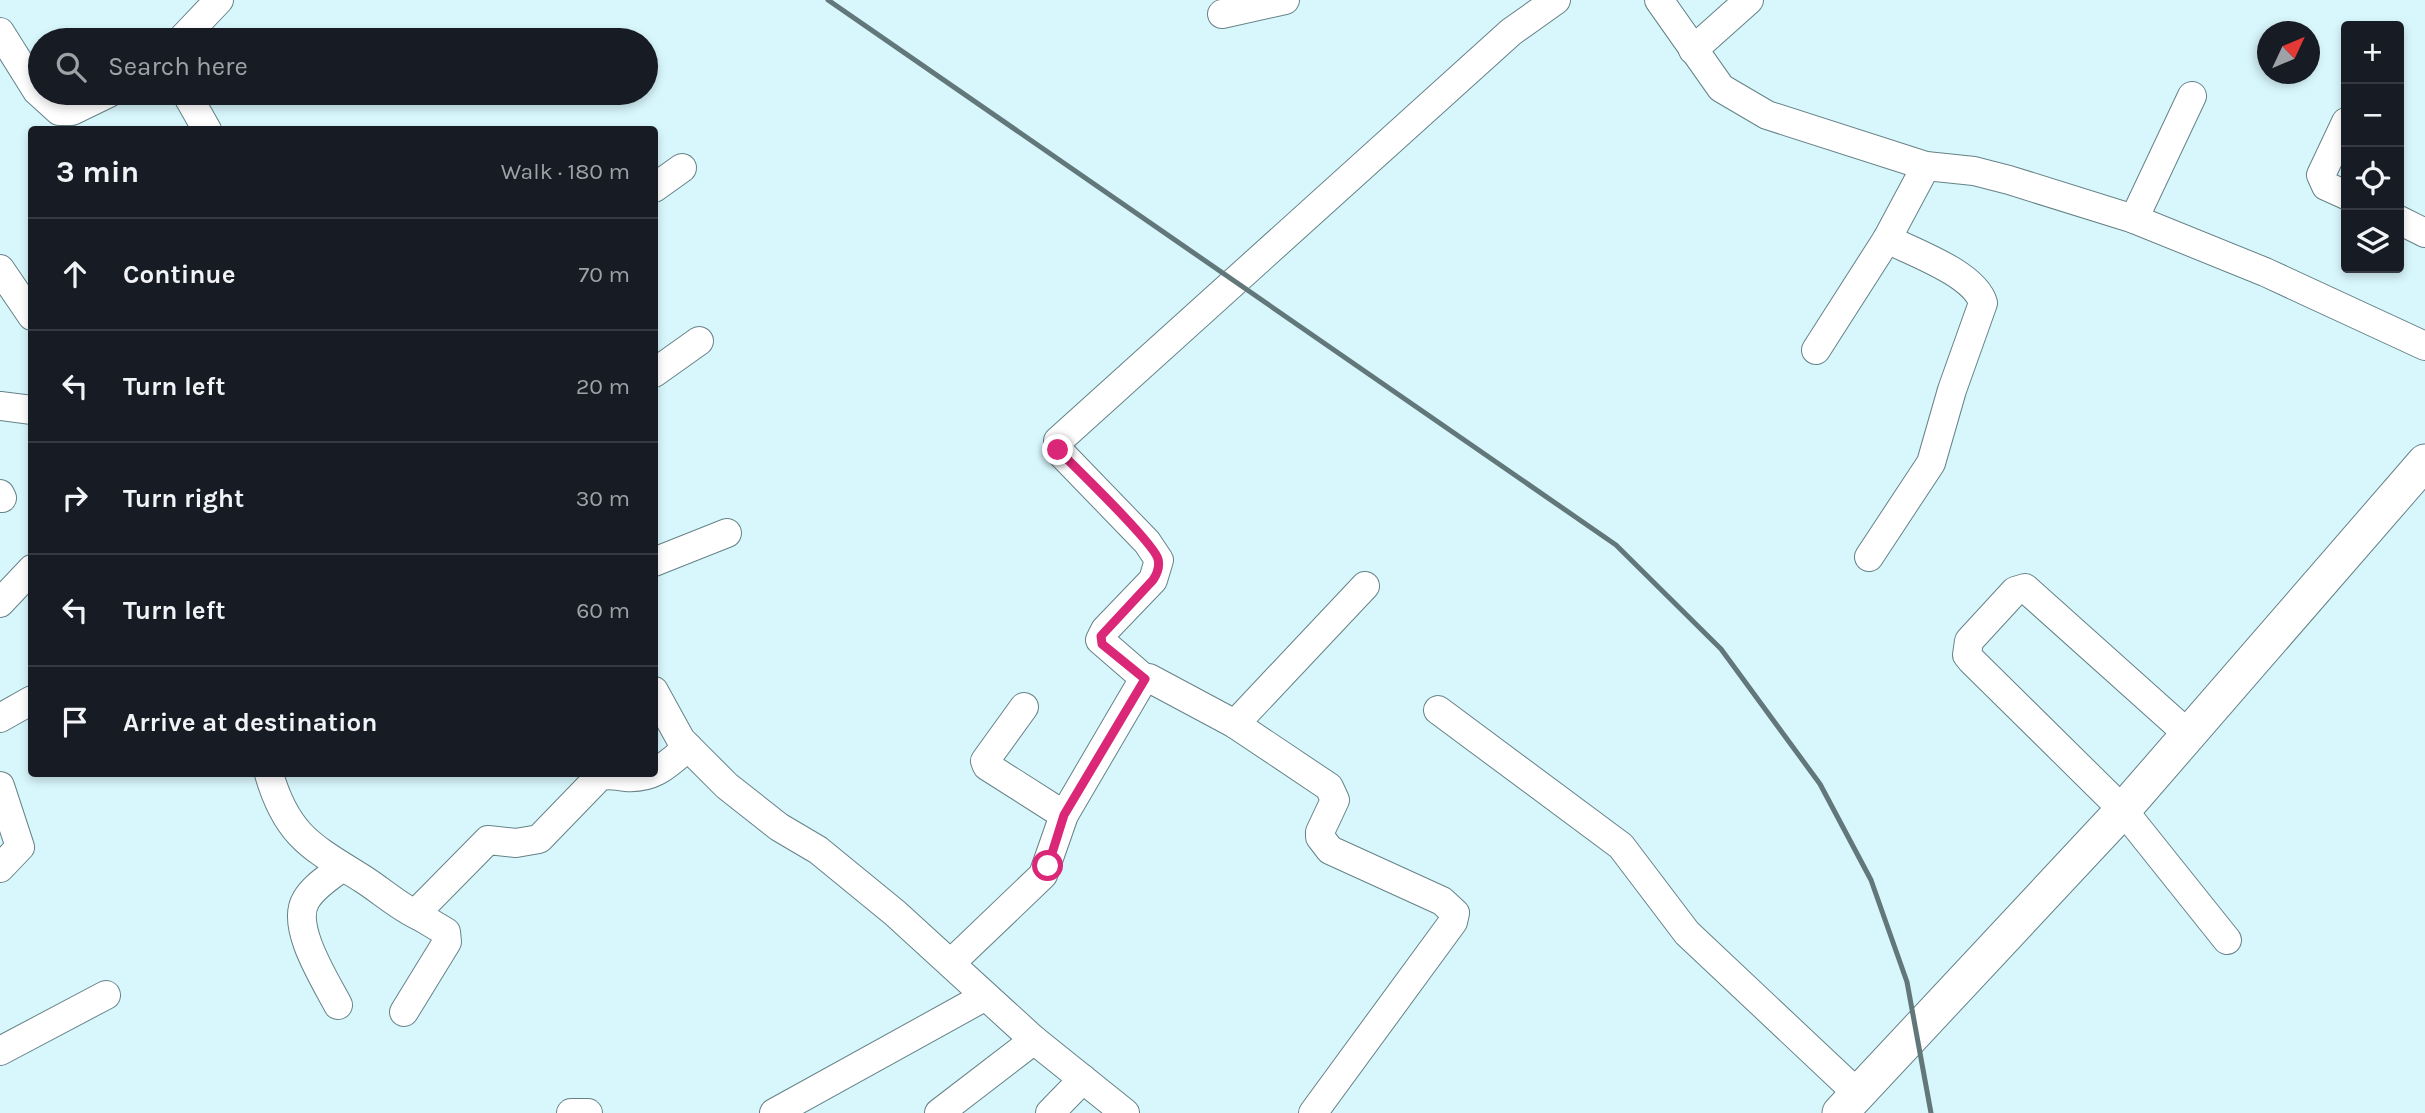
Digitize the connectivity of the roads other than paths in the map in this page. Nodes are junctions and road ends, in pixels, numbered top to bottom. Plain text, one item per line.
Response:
1 (219, 0) edge
2 (1285, 0) edge
3 (1556, 0) edge
4 (1659, 0) edge
5 (1749, 0) edge
6 (1222, 14) dead end
7 (192, 28) edge
8 (0, 32) edge
9 (1693, 50) junction
10 (28, 77) edge
11 (2192, 96) dead end
12 (52, 105) edge
13 (84, 105) edge
14 (193, 105) edge
15 (205, 126) edge
16 (2341, 133) edge
17 (1926, 166) junction
18 (682, 168) dead end
19 (658, 185) edge
20 (2341, 193) edge
21 (2134, 219) junction
22 (2404, 222) edge
23 (2425, 233) edge
24 (1887, 239) junction
25 (0, 269) edge
26 (28, 310) edge
27 (699, 341) dead end
28 (2425, 346) edge
29 (1816, 350) dead end
30 (658, 370) edge
31 (0, 407) edge
32 (28, 410) edge
33 (2425, 462) edge
34 (727, 533) dead end
35 (1869, 557) dead end
36 (658, 560) edge
37 (28, 573) edge
38 (1365, 586) dead end
39 (0, 603) edge
40 (1145, 679) junction
41 (658, 699) edge
42 (28, 702) edge
43 (1024, 707) dead end
44 (1438, 710) dead end
45 (0, 718) edge
46 (1234, 724) junction
47 (2188, 734) junction
48 (688, 747) junction
49 (658, 772) edge
50 (270, 777) edge
51 (598, 777) edge
52 (0, 786) edge
53 (2123, 810) junction
54 (1064, 815) junction
55 (342, 867) junction
56 (0, 868) edge
57 (421, 917) junction
58 (2227, 940) dead end
59 (951, 963) junction
60 (106, 995) dead end
61 (984, 997) junction
62 (338, 1005) dead end
63 (404, 1012) dead end
64 (1034, 1040) junction
65 (0, 1051) edge
66 (1083, 1079) junction
67 (1849, 1104) edge
68 (571, 1113) edge
69 (588, 1113) edge
70 (774, 1113) edge
71 (939, 1113) edge
72 (1050, 1113) edge
73 (1125, 1113) edge
74 (1313, 1113) edge

1 - 7 street
2 - 6 street
3 - 40 street
4 - 9 street
5 - 9 street
8 - 10 street
9 - 17 street
11 - 21 street
12 - 13 street
14 - 15 street
16 - 20 street
17 - 21 street
17 - 24 street
18 - 19 street
21 - 28 street
22 - 23 street
24 - 29 street
24 - 35 street
25 - 26 street
27 - 30 street
31 - 32 street
33 - 47 main road
34 - 36 street
37 - 39 street
38 - 46 street
40 - 46 street
40 - 54 street
41 - 48 street
42 - 45 street
43 - 54 street
44 - 67 street
46 - 74 street
47 - 53 main road
47 - 53 street
48 - 49 street
48 - 59 street
50 - 55 street
51 - 57 street
52 - 56 street
53 - 58 street
53 - 67 main road
54 - 59 street
55 - 57 street
55 - 62 street
57 - 63 street
59 - 61 street
60 - 65 street
61 - 64 street
61 - 70 street
64 - 66 street
64 - 71 street
66 - 72 street
66 - 73 street
68 - 69 street

